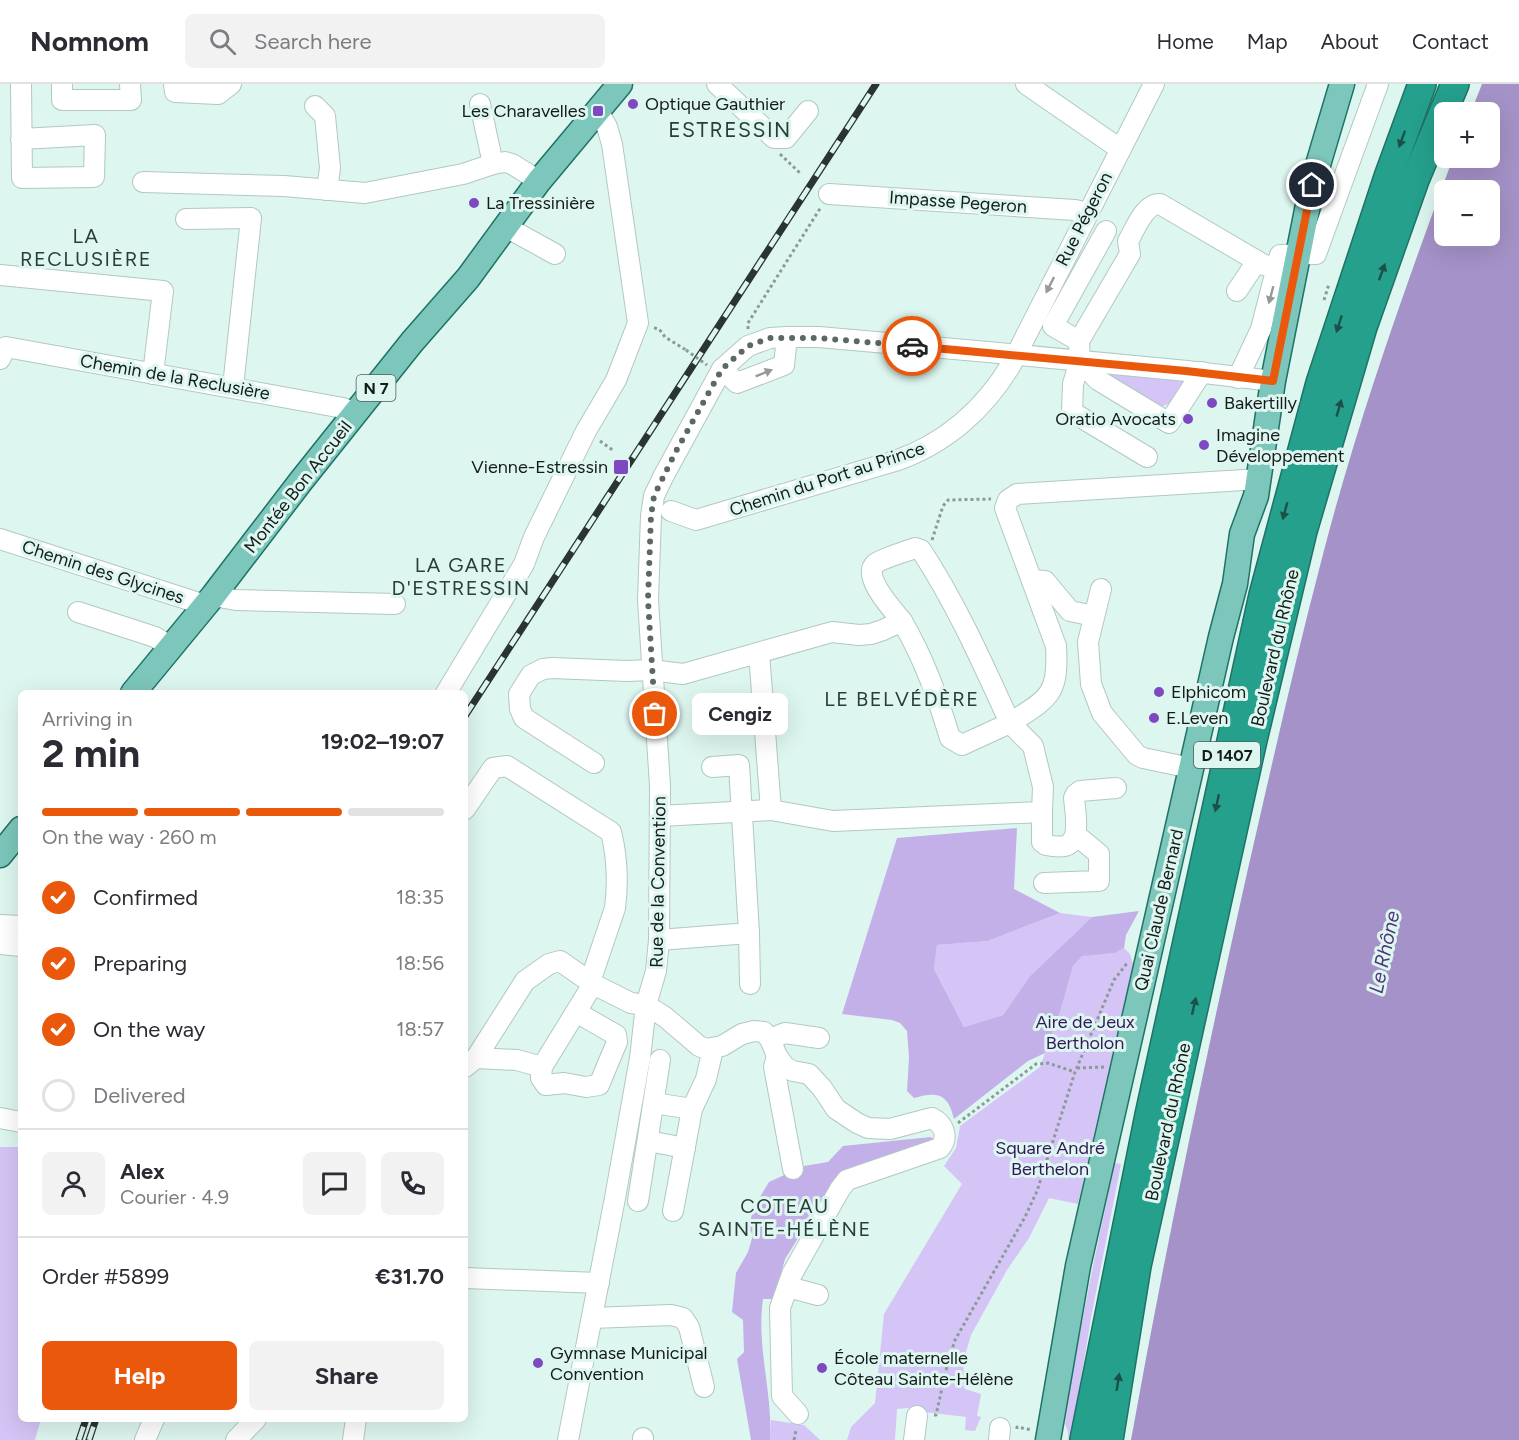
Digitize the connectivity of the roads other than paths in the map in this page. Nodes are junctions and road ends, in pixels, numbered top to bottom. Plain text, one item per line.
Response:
1 (21, 84) edge
2 (62, 84) edge
3 (130, 84) edge
4 (174, 84) edge
5 (231, 84) edge
6 (620, 84) edge
7 (717, 84) edge
8 (1026, 84) edge
9 (1154, 84) edge
10 (1342, 84) edge
11 (1378, 84) edge
12 (1422, 84) edge
13 (1455, 84) edge
14 (480, 104) dead end
15 (315, 106) dead end
16 (597, 111) junction
17 (808, 111) dead end
18 (21, 139) dead end
19 (1120, 150) junction
20 (493, 164) junction
21 (539, 181) junction
22 (142, 182) dead end
23 (327, 190) junction
24 (829, 194) road end
25 (1085, 217) junction
26 (186, 219) dead end
27 (506, 227) junction
28 (1106, 231) junction
29 (1128, 241) junction
30 (555, 254) dead end
31 (1298, 255) junction
32 (1257, 261) junction
33 (1277, 267) junction
34 (0, 275) edge
35 (1237, 291) dead end
36 (787, 337) junction
37 (2, 350) edge
38 (1079, 351) junction
39 (1016, 355) junction
40 (715, 367) junction
41 (1202, 372) junction
42 (153, 374) junction
43 (1238, 378) junction
44 (1273, 381) junction
45 (233, 387) junction
46 (355, 413) junction
47 (1147, 457) dead end
48 (1260, 479) junction
49 (671, 511) dead end
50 (0, 539) edge
51 (1032, 580) junction
52 (1101, 589) dead end
53 (209, 601) junction
54 (395, 604) dead end
55 (78, 612) dead end
56 (1094, 616) junction
57 (902, 621) junction
58 (171, 647) junction
59 (759, 653) junction
60 (651, 670) junction
61 (135, 690) edge
62 (448, 690) edge
63 (1010, 723) junction
64 (594, 763) dead end
65 (712, 766) dead end
66 (1191, 768) junction
67 (1116, 788) dead end
68 (468, 804) edge
69 (771, 810) junction
70 (742, 812) junction
71 (1042, 813) junction
72 (660, 816) junction
73 (1076, 835) junction
74 (1044, 883) dead end
75 (0, 925) edge
76 (18, 926) edge
77 (749, 933) junction
78 (659, 940) junction
79 (0, 945) edge
80 (18, 946) edge
81 (593, 984) junction
82 (750, 984) dead end
83 (646, 1005) junction
84 (576, 1012) junction
85 (819, 1038) dead end
86 (774, 1048) junction
87 (713, 1049) junction
88 (660, 1060) dead end
89 (471, 1062) edge
90 (542, 1068) junction
91 (654, 1104) junction
92 (692, 1109) junction
93 (0, 1118) edge
94 (18, 1121) edge
95 (648, 1141) junction
96 (685, 1148) junction
97 (793, 1169) dead end
98 (638, 1201) dead end
99 (673, 1211) dead end
100 (468, 1278) edge
101 (599, 1283) junction
102 (788, 1287) junction
103 (818, 1295) dead end
104 (592, 1318) junction
105 (704, 1387) dead end
106 (917, 1416) road end
107 (797, 1419) road end
108 (153, 1422) edge
109 (253, 1422) edge
110 (356, 1422) edge
111 (1049, 1437) edge
112 (146, 1440) edge
113 (236, 1440) edge
114 (353, 1440) edge
115 (568, 1440) edge
116 (914, 1440) edge
117 (1084, 1440) edge
118 (1108, 1440) edge

1 - 18 street
2 - 3 street
4 - 5 street
6 - 16 main road, Montée Bon Accueil / N 7
7 - 17 street
8 - 19 street
9 - 19 street, Rue Pégeron
10 - 31 main road, Quai Claude Bernard
11 - 31 street
12 -> 117 highway, Boulevard du Rhône / D 1407
118 -> 13 highway, Boulevard du Rhône / D 1407
14 - 20 street
15 - 23 street
16 - 21 main road, Montée Bon Accueil / N 7
16 - 62 street
19 - 25 street, Rue Pégeron
20 - 21 street
20 - 23 street
21 - 27 main road, Montée Bon Accueil / N 7
22 - 23 street
24 - 25 street, Impasse Pegeron
25 - 28 street, Impasse Pegeron
25 -> 39 street, Rue Pégeron
26 - 45 street
27 - 30 street
27 - 46 main road, Montée Bon Accueil / N 7
28 - 29 street, Impasse Pegeron
28 - 38 street
29 - 32 street
29 - 38 street
31 - 33 street
31 - 44 main road, Quai Claude Bernard
32 - 33 street
32 - 35 street
33 -> 43 street
34 - 42 street
36 - 39 street
36 - 40 street, Rue de la Convention
40 -> 36 street
37 - 42 street, Chemin de la Reclusière
38 - 39 street
38 - 41 street
38 - 41 street
38 - 47 street
39 - 49 street, Chemin du Port au Prince
40 - 60 street, Rue de la Convention
41 - 43 street
42 - 45 street, Chemin de la Reclusière
43 - 44 street
44 - 48 main road, Quai Claude Bernard
45 - 46 street, Chemin de la Reclusière
46 - 53 main road, Montée Bon Accueil / N 7
48 - 51 street
48 - 66 main road, Quai Claude Bernard
50 - 53 street, Chemin des Glycines
51 - 56 street
51 - 63 street
52 - 56 street
53 - 54 street, Chemin des Glycines
53 - 58 main road, Montée Bon Accueil / N 7
55 - 58 street
56 - 66 street
57 - 59 street
57 - 63 street
57 - 63 street
58 - 61 main road, Montée Bon Accueil / N 7
59 - 60 street
59 - 69 street
60 - 64 street
60 - 72 street, Rue de la Convention
63 - 71 street
65 - 70 street
66 - 111 main road, Quai Claude Bernard
67 - 73 street
68 - 81 street
69 - 70 street
69 - 71 street
70 - 72 street
70 - 77 street
71 - 73 street
72 - 78 street, Rue de la Convention
73 - 74 street
75 - 76 street
77 - 78 street
77 - 82 street
78 - 83 street, Rue de la Convention
79 - 80 street
81 - 83 street
81 - 84 street
81 - 89 street
83 - 87 street
83 - 101 street, Rue de la Convention
84 - 90 street
84 - 90 street
85 - 86 street
86 - 87 street
86 - 97 street
86 - 102 street
87 - 92 street
88 - 91 street
89 - 90 street
91 - 92 street
91 - 95 street
92 - 96 street
93 - 94 street
95 - 96 street
95 - 98 street
96 - 99 street
100 - 101 street
101 - 104 street, Rue de la Convention
102 - 103 street
102 - 107 street
104 - 105 street
104 - 115 street, Rue de la Convention
106 - 116 street
108 - 112 street
109 - 113 street
110 - 114 street

